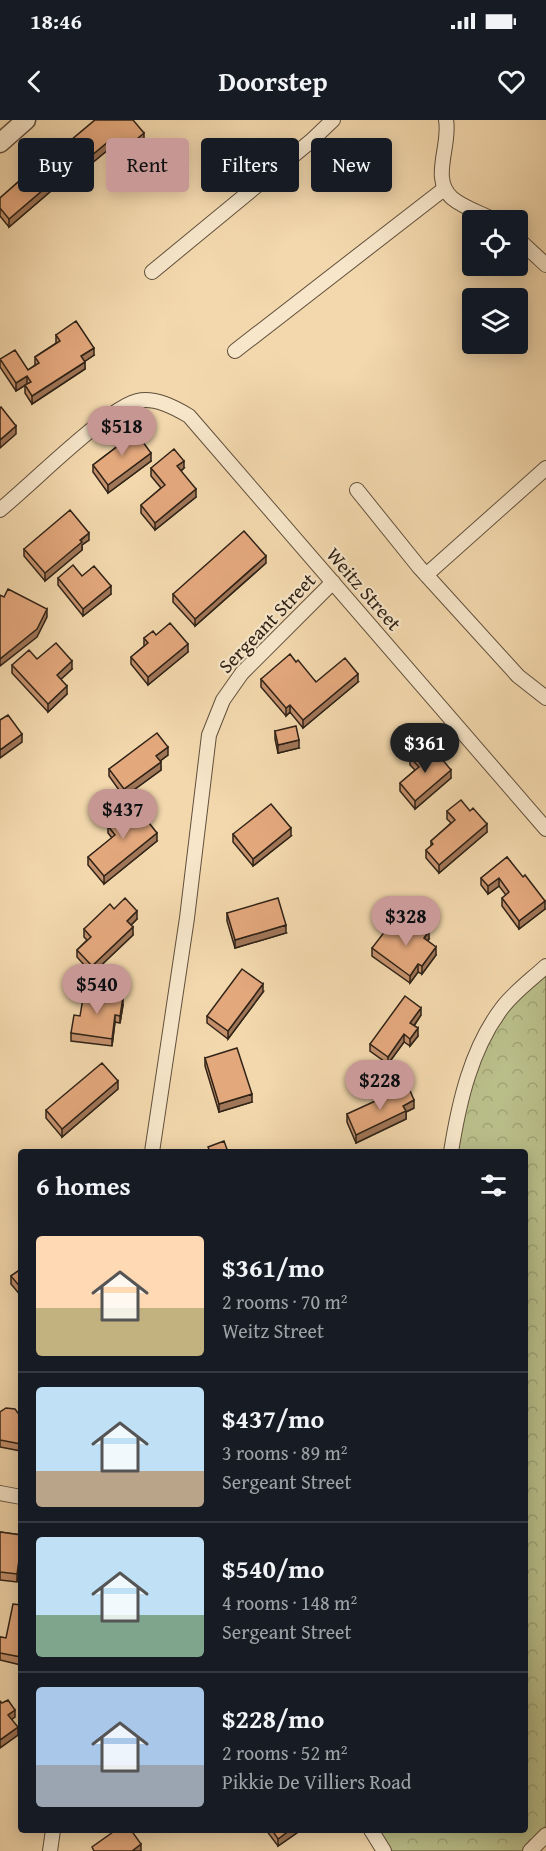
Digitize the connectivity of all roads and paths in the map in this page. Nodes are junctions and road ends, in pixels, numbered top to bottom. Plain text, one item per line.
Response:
1 (26, 120) edge
2 (333, 120) edge
3 (446, 120) edge
4 (0, 143) edge
5 (444, 189) junction
6 (473, 210) edge
7 (528, 248) edge
8 (546, 265) edge
9 (152, 272) dead end
10 (235, 351) dead end
11 (546, 468) edge
12 (357, 490) dead end
13 (0, 510) edge
14 (426, 575) junction
15 (333, 582) junction
16 (546, 698) edge
17 (543, 820) edge
18 (546, 966) edge
19 (153, 1149) edge
20 (452, 1149) edge
21 (0, 1494) edge
22 (18, 1497) edge
23 (53, 1833) edge
24 (373, 1833) edge
25 (546, 1835) edge
26 (50, 1851) edge
27 (384, 1851) edge
28 (530, 1851) edge

1 - 4 street
2 - 9 street
3 - 5 street
5 - 6 street
5 - 10 street
7 - 8 street
11 - 14 street
12 - 14 street
13 - 15 street, Weitz Street
14 - 16 street
15 - 17 street, Weitz Street
15 - 19 street, Sergeant Street
18 - 20 street
21 - 22 street
23 - 26 street
24 - 27 street
25 - 28 street

